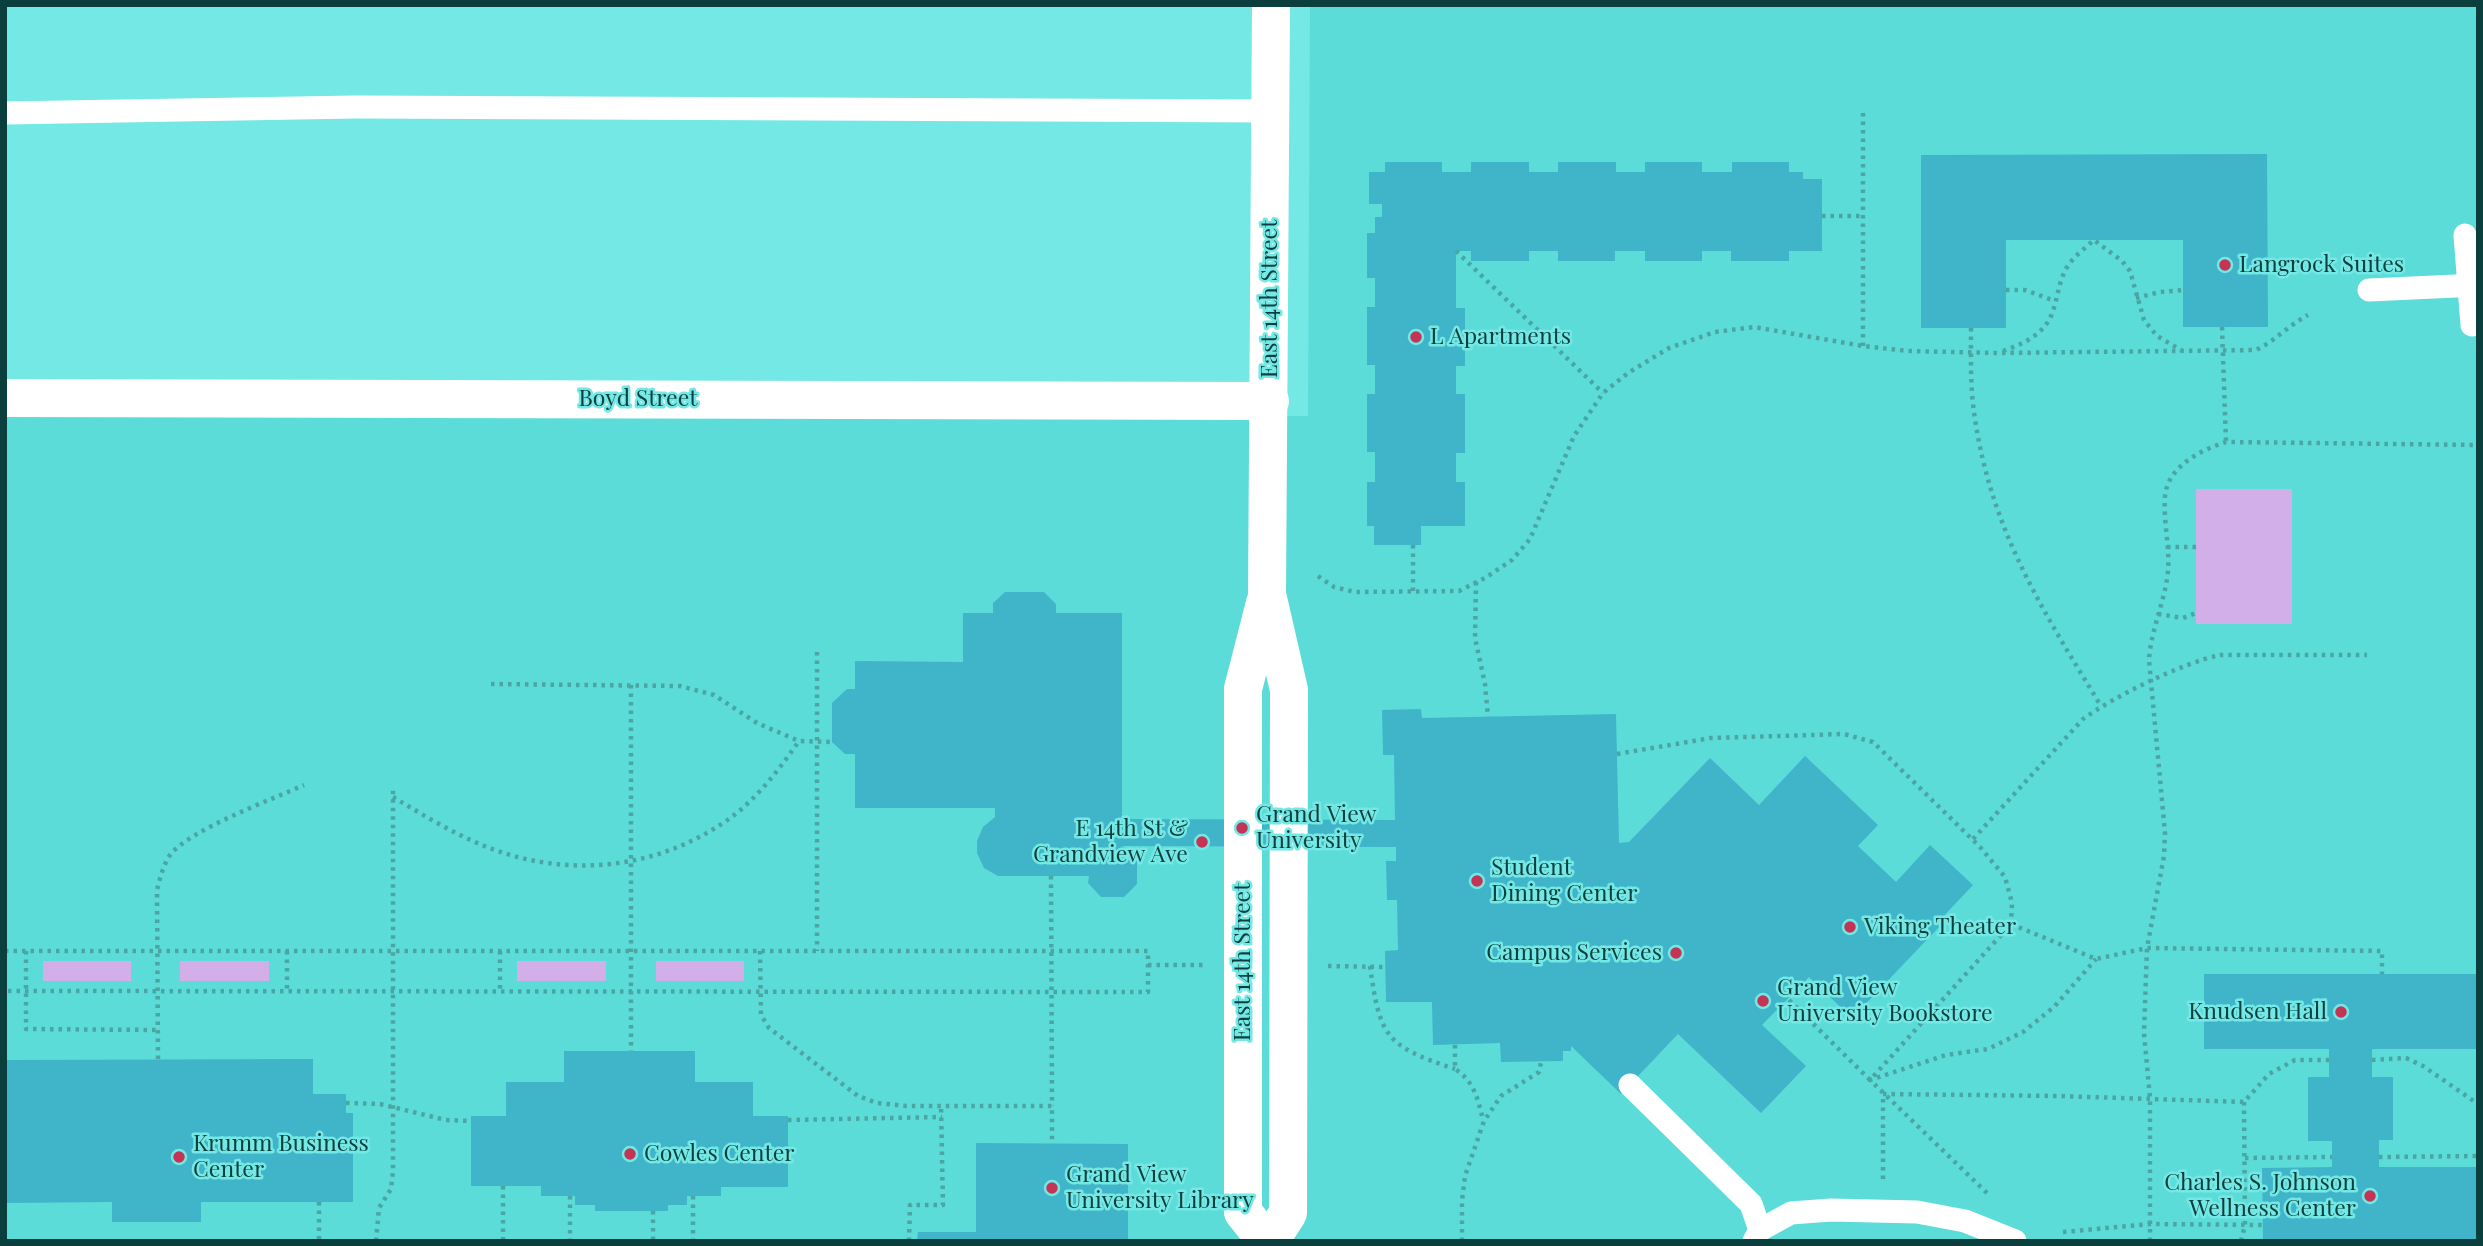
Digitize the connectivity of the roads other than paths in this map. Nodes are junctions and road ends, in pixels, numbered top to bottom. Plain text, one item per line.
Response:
1 (1271, 5) edge
2 (1271, 111) junction
3 (5, 113) edge
4 (2465, 235) dead end
5 (2474, 285) edge
6 (2369, 290) dead end
7 (2472, 326) dead end
8 (5, 398) edge
9 (1270, 401) junction
10 (1630, 1085) dead end
11 (1757, 1236) edge
12 (1268, 1241) edge
13 (2015, 1241) edge

1 - 2 main road, East 14th Street
2 - 3 lane
2 - 9 main road, East 14th Street
4 - 5 lane
5 - 6 lane
5 - 7 lane
8 - 9 main road, Boyd Street
9 - 12 main road, East 14th Street
10 - 11 lane
11 - 13 lane

